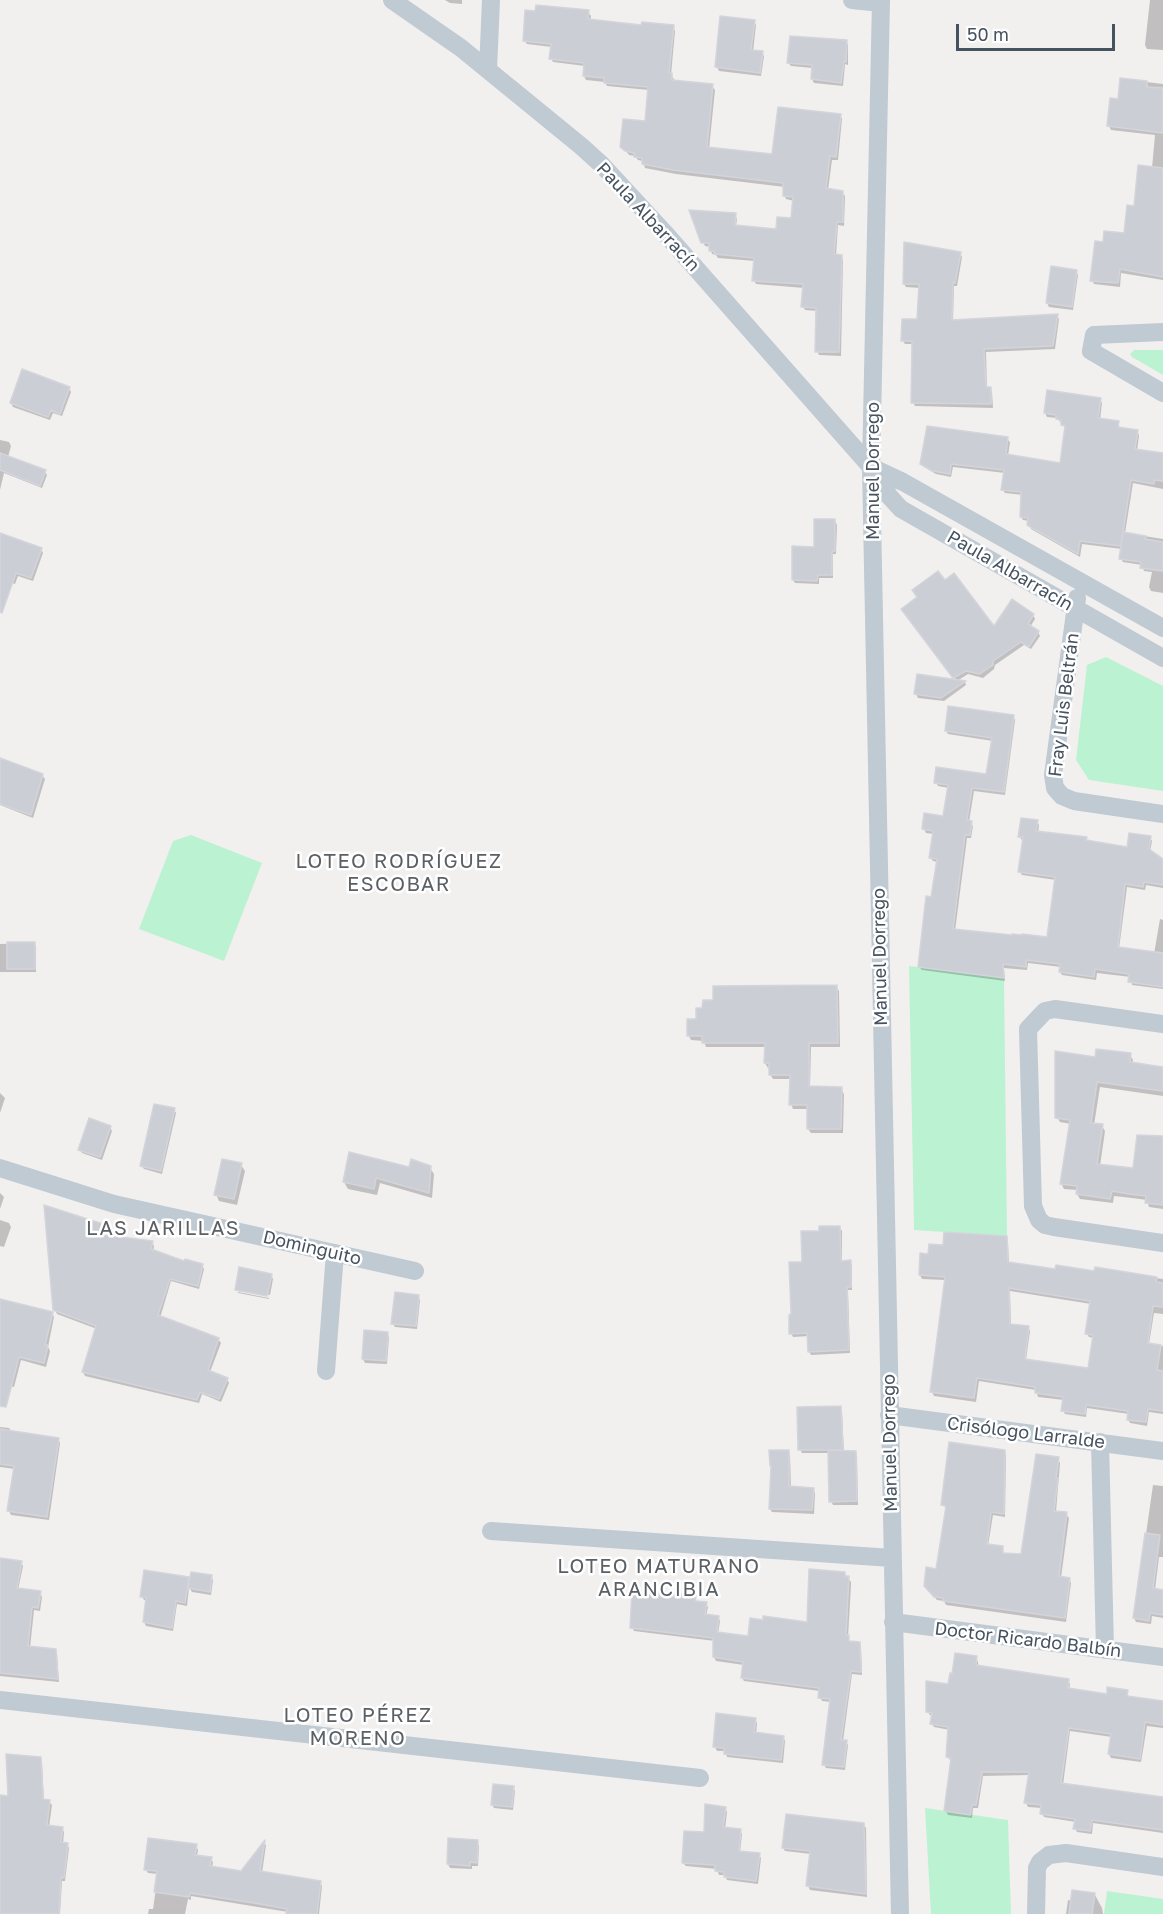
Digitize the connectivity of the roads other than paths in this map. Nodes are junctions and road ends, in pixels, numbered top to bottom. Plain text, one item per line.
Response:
1 (392, 0) edge
2 (491, 0) edge
3 (852, 0) edge
4 (881, 2) edge
5 (488, 70) junction
6 (1163, 332) edge
7 (1163, 393) edge
8 (871, 468) junction
9 (1079, 581) junction
10 (1075, 608) junction
11 (1163, 628) edge
12 (1163, 658) edge
13 (1163, 814) edge
14 (1163, 1024) edge
15 (0, 1168) edge
16 (1163, 1243) edge
17 (335, 1253) junction
18 (415, 1271) dead end
19 (326, 1371) dead end
20 (889, 1415) junction
21 (1100, 1442) junction
22 (1163, 1450) edge
23 (491, 1531) dead end
24 (892, 1558) junction
25 (893, 1622) junction
26 (1105, 1650) junction
27 (1163, 1657) edge
28 (0, 1700) edge
29 (700, 1778) dead end
30 (1163, 1867) edge
31 (900, 1914) edge
32 (1036, 1914) edge

1 - 5 street, Paula Albarracín
2 - 5 street
3 - 4 street
4 - 8 street, Manuel Dorrego
5 - 8 street, Paula Albarracín
6 - 7 street
8 - 9 street, Paula Albarracín
8 - 10 street, Paula Albarracín
8 - 20 street, Manuel Dorrego
9 - 10 street, Fray Luis Beltrán
9 - 11 street, Paula Albarracín
10 - 12 street, Paula Albarracín
10 - 13 street, Fray Luis Beltrán
14 - 16 street
15 - 17 street, Dominguito
17 - 18 street, Dominguito
17 - 19 street
20 - 21 street, Crisólogo Larralde
20 - 24 street, Manuel Dorrego
21 - 22 street, Crisólogo Larralde
21 - 26 street
23 - 24 street
24 - 25 street, Manuel Dorrego
25 - 26 street, Doctor Ricardo Balbín
25 - 31 street, Manuel Dorrego
26 - 27 street, Doctor Ricardo Balbín
28 - 29 street
30 - 32 street

